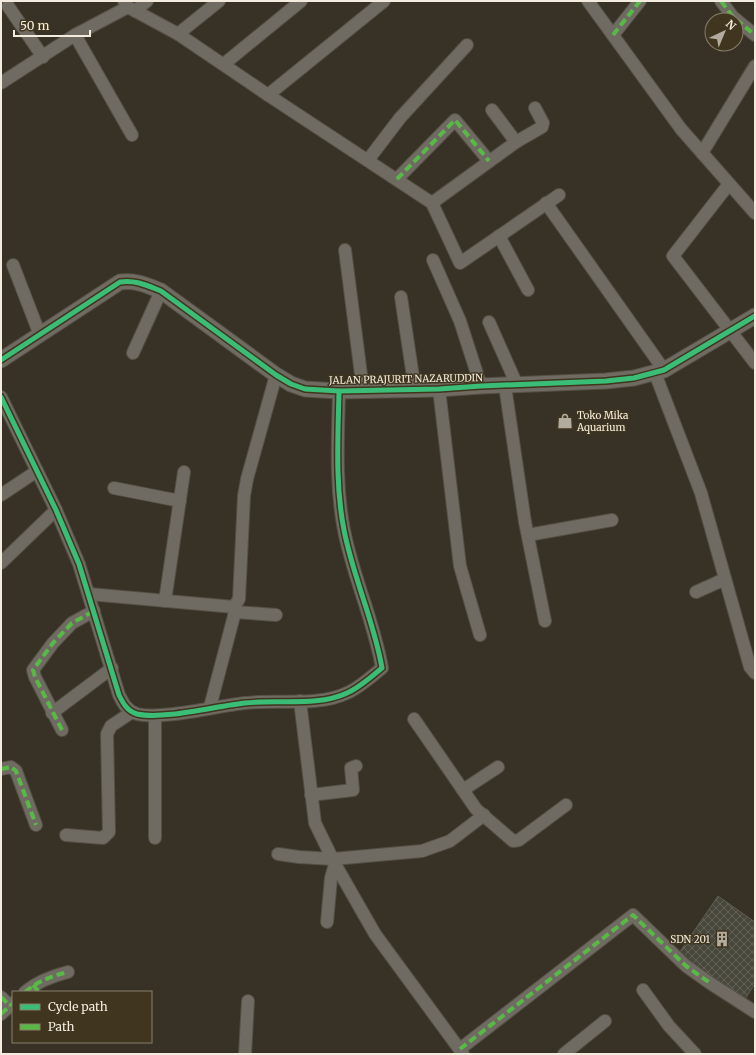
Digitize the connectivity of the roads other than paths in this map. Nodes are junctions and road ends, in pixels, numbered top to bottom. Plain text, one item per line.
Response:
1 (148, 1) edge
2 (219, 1) edge
3 (301, 1) edge
4 (384, 1) edge
5 (588, 1) edge
6 (640, 1) edge
7 (721, 1) edge
8 (8, 6) dead end
9 (129, 6) edge
10 (178, 34) junction
11 (75, 35) junction
12 (613, 35) junction
13 (755, 35) edge
14 (467, 45) dead end
15 (43, 57) junction
16 (224, 64) junction
17 (755, 66) edge
18 (1, 83) edge
19 (268, 96) junction
20 (535, 108) dead end
21 (492, 110) dead end
22 (132, 135) dead end
23 (516, 142) junction
24 (702, 153) junction
25 (368, 160) junction
26 (488, 161) junction
27 (397, 179) junction
28 (729, 184) junction
29 (559, 195) dead end
30 (432, 203) junction
31 (546, 203) junction
32 (755, 213) edge
33 (500, 236) junction
34 (345, 250) dead end
35 (433, 260) dead end
36 (13, 265) dead end
37 (528, 290) dead end
38 (161, 291) junction
39 (401, 297) dead end
40 (755, 316) edge
41 (489, 322) dead end
42 (730, 331) junction
43 (40, 335) junction
44 (133, 353) dead end
45 (1, 360) edge
46 (755, 363) edge
47 (659, 371) junction
48 (276, 375) junction
49 (481, 386) junction
50 (511, 386) junction
51 (363, 390) junction
52 (415, 390) junction
53 (439, 390) junction
54 (339, 391) junction
55 (1, 397) edge
56 (37, 471) junction
57 (184, 472) dead end
58 (114, 488) dead end
59 (1, 495) edge
60 (180, 501) junction
61 (56, 510) junction
62 (612, 520) dead end
63 (528, 535) junction
64 (1, 563) edge
65 (725, 580) junction
66 (696, 592) dead end
67 (89, 594) junction
68 (165, 601) junction
69 (234, 610) junction
70 (94, 611) junction
71 (276, 615) dead end
72 (545, 621) dead end
73 (480, 635) dead end
74 (112, 668) junction
75 (755, 673) edge
76 (300, 701) junction
77 (210, 707) junction
78 (132, 712) junction
79 (52, 713) junction
80 (155, 716) junction
81 (414, 719) dead end
82 (62, 730) dead end
83 (356, 766) dead end
84 (498, 768) dead end
85 (1, 769) edge
86 (463, 790) junction
87 (311, 795) junction
88 (566, 805) dead end
89 (484, 815) junction
90 (36, 826) dead end
91 (66, 835) dead end
92 (155, 838) dead end
93 (278, 854) dead end
94 (334, 861) junction
95 (327, 922) dead end
96 (68, 972) dead end
97 (33, 990) edge
98 (643, 990) dead end
99 (1, 996) edge
100 (248, 1001) dead end
101 (8, 1008) edge
102 (755, 1012) edge
103 (605, 1021) dead end
104 (461, 1051) edge
105 (245, 1054) edge
106 (564, 1054) edge
107 (695, 1054) edge

1 - 9 street
2 - 10 street
3 - 16 street
4 - 19 street
5 - 12 street
6 - 12 street
7 - 13 street
8 - 15 street
9 - 10 street
9 - 11 street
10 - 16 street
11 - 15 street
11 - 22 street
12 - 24 street
14 - 25 street
15 - 18 street
16 - 19 street
17 - 24 street
19 - 25 street
20 - 23 street
21 - 23 street
23 - 26 street
24 - 28 street
25 - 27 street
26 - 27 street
26 - 30 street
27 - 30 street
28 - 32 street
28 - 42 street
29 - 31 street
30 - 33 street
31 - 33 street
31 - 47 street
33 - 37 street
34 - 51 street
35 - 49 street
36 - 43 street
38 - 43 street, JALAN PRAJURIT NAZARUDDIN
38 - 44 street
38 - 48 street, JALAN PRAJURIT NAZARUDDIN
39 - 52 street
40 - 42 street, JALAN PRAJURIT NAZARUDDIN
41 - 50 street
42 - 46 street
42 - 47 street, JALAN PRAJURIT NAZARUDDIN
43 - 45 street, JALAN PRAJURIT NAZARUDDIN
47 - 50 street, JALAN PRAJURIT NAZARUDDIN
47 - 65 street
48 - 54 street, JALAN PRAJURIT NAZARUDDIN
48 - 69 street
49 - 50 street, JALAN PRAJURIT NAZARUDDIN
49 - 53 street, JALAN PRAJURIT NAZARUDDIN
50 - 63 street
51 - 52 street, JALAN PRAJURIT NAZARUDDIN
51 - 54 street, JALAN PRAJURIT NAZARUDDIN
52 - 53 street, JALAN PRAJURIT NAZARUDDIN
53 - 73 street
54 - 76 street
55 - 56 street
56 - 59 street
56 - 61 street
57 - 60 street
58 - 60 street
60 - 68 street
61 - 64 street
61 - 67 street
62 - 63 street
63 - 72 street
65 - 66 street
65 - 75 street
67 - 68 street
67 - 70 street
68 - 69 street
69 - 71 street
69 - 77 street
70 - 74 street
70 - 79 street
74 - 78 street
74 - 79 street
76 - 77 street
76 - 87 street
77 - 80 street
78 - 80 street
78 - 91 street
79 - 82 street
80 - 92 street
81 - 86 street
83 - 87 street
84 - 86 street
85 - 90 street
86 - 89 street
87 - 94 street
88 - 89 street
89 - 94 street
93 - 94 street
94 - 95 street
94 - 104 street
96 - 97 street
98 - 107 street
99 - 101 street
100 - 105 street
102 - 104 street
103 - 106 street

